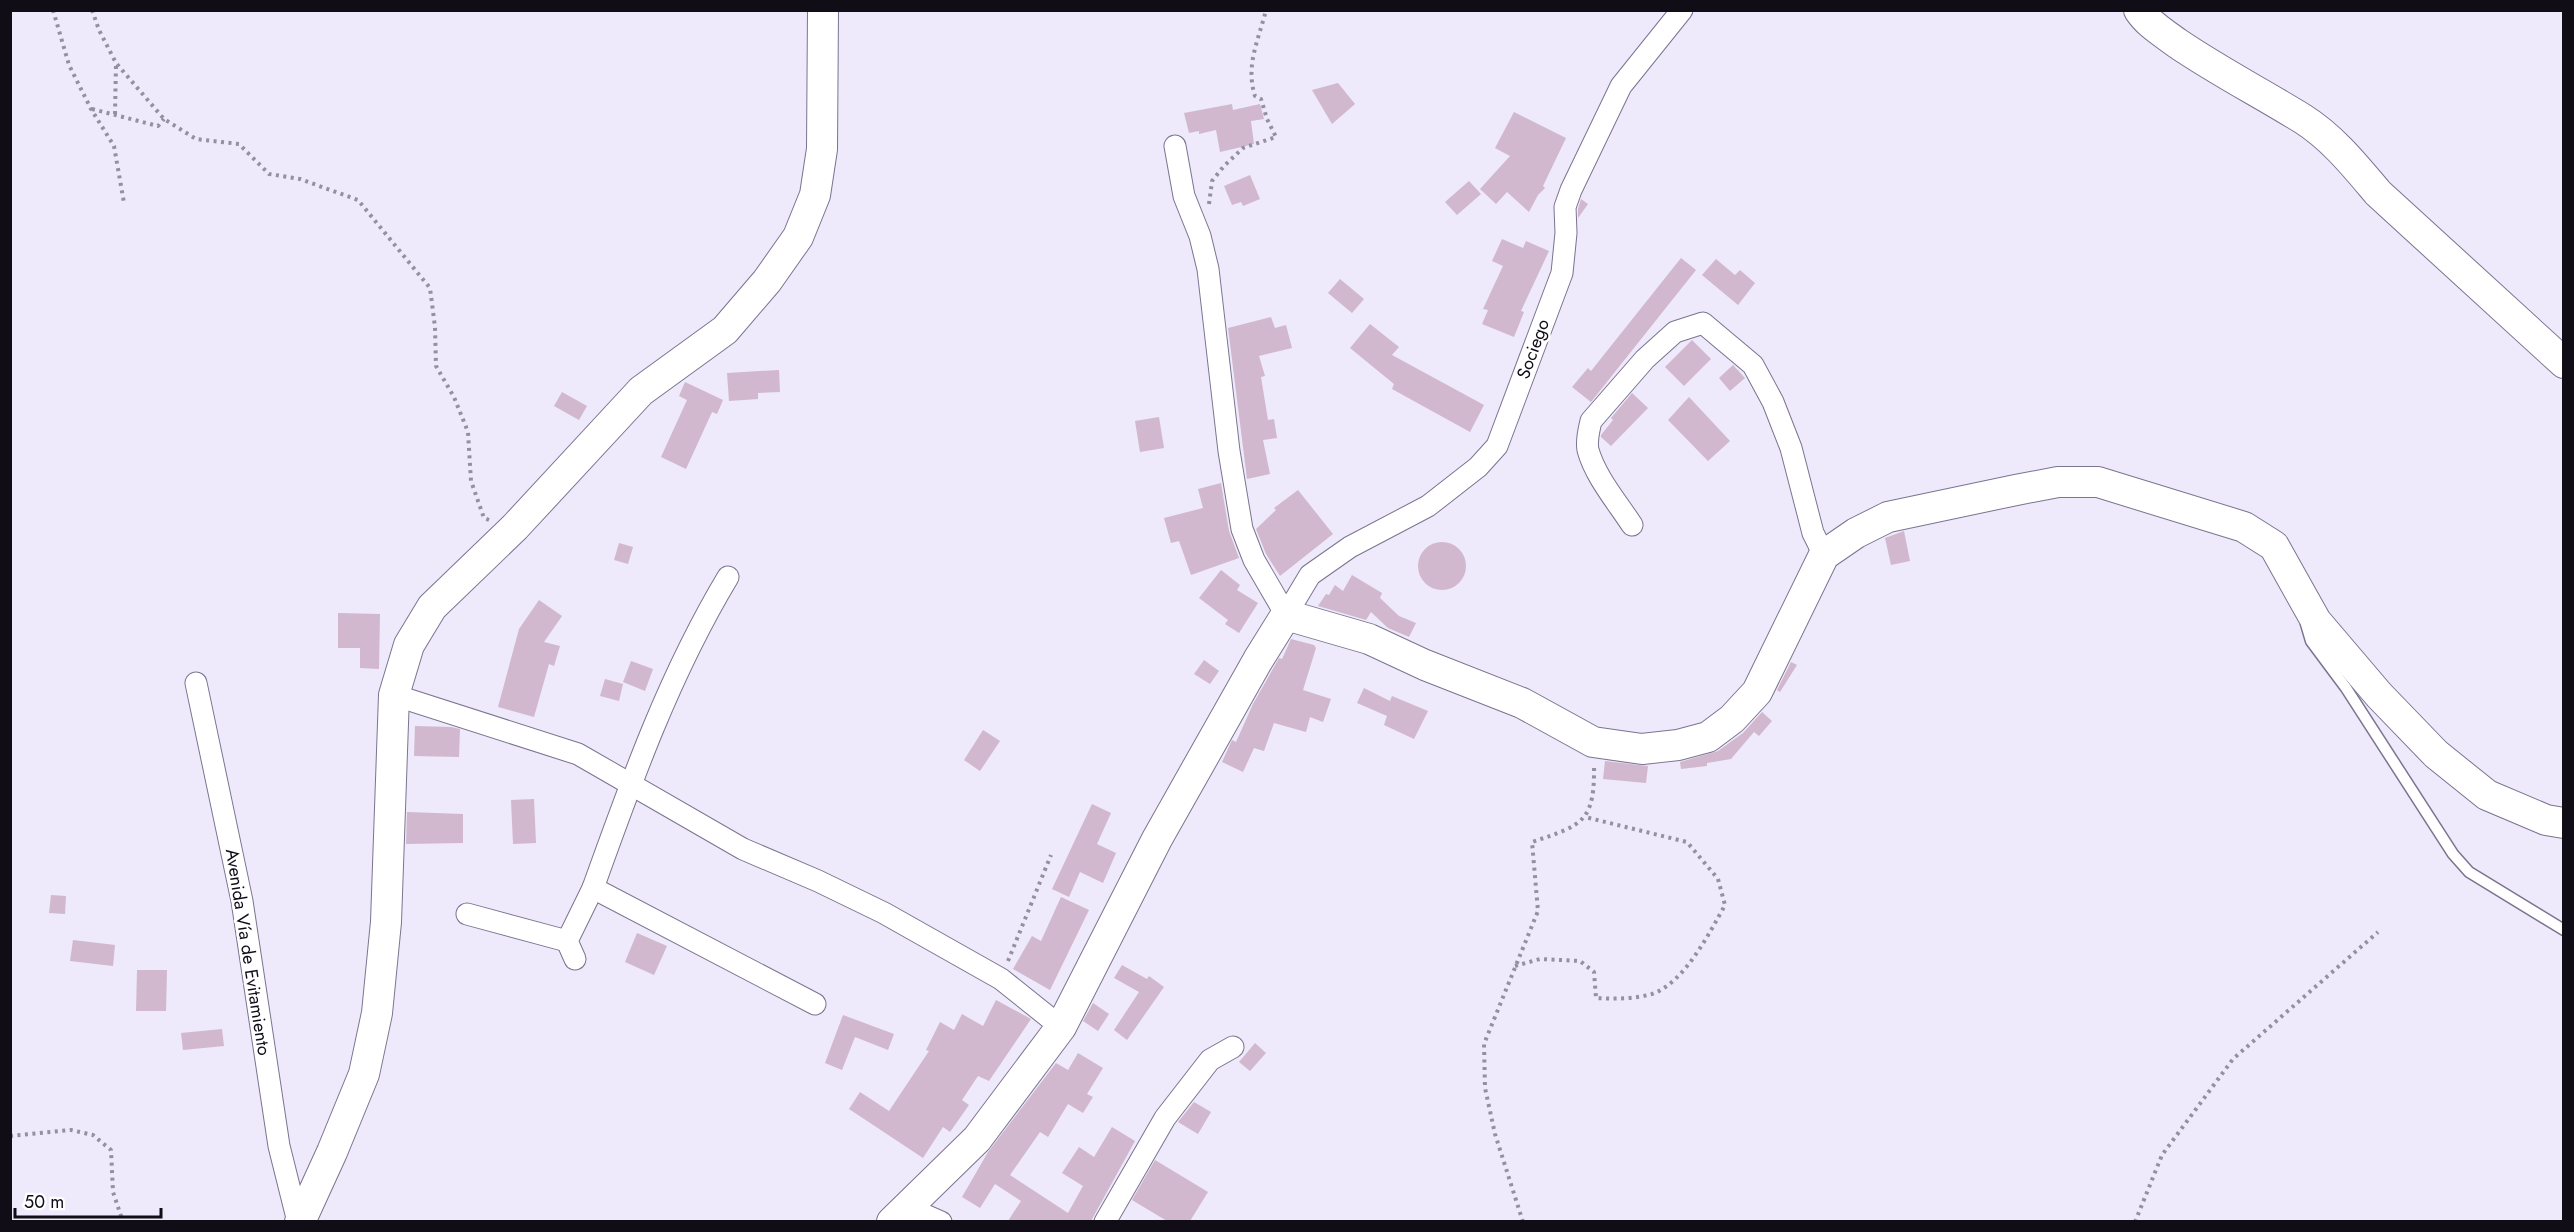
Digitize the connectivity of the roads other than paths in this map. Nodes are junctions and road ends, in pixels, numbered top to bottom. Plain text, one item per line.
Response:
1 (823, 10) edge
2 (1682, 10) edge
3 (2139, 10) edge
4 (1174, 146) dead end
5 (2564, 363) edge
6 (1632, 525) dead end
7 (1824, 555) junction
8 (2291, 574) junction
9 (728, 578) dead end
10 (1286, 615) junction
11 (196, 683) dead end
12 (394, 695) junction
13 (631, 783) junction
14 (2564, 823) edge
15 (592, 888) junction
16 (467, 914) dead end
17 (2564, 930) edge
18 (815, 1004) dead end
19 (1061, 1027) junction
20 (1233, 1047) dead end
21 (900, 1214) edge
22 (299, 1221) edge
23 (940, 1221) edge
24 (1105, 1221) edge

1 - 12 main road
2 - 10 street, Sociego
3 - 5 main road
4 - 10 street
6 - 7 street
7 - 8 main road
7 - 10 main road
8 - 14 main road
8 - 17 lane
9 - 13 street
10 - 19 main road
11 - 22 street, Avenida Vía de Evitamiento
12 - 13 street
12 - 22 main road
13 - 15 street
13 - 19 street
15 - 16 street
15 - 18 street
19 - 21 main road
20 - 24 street
21 - 23 street

